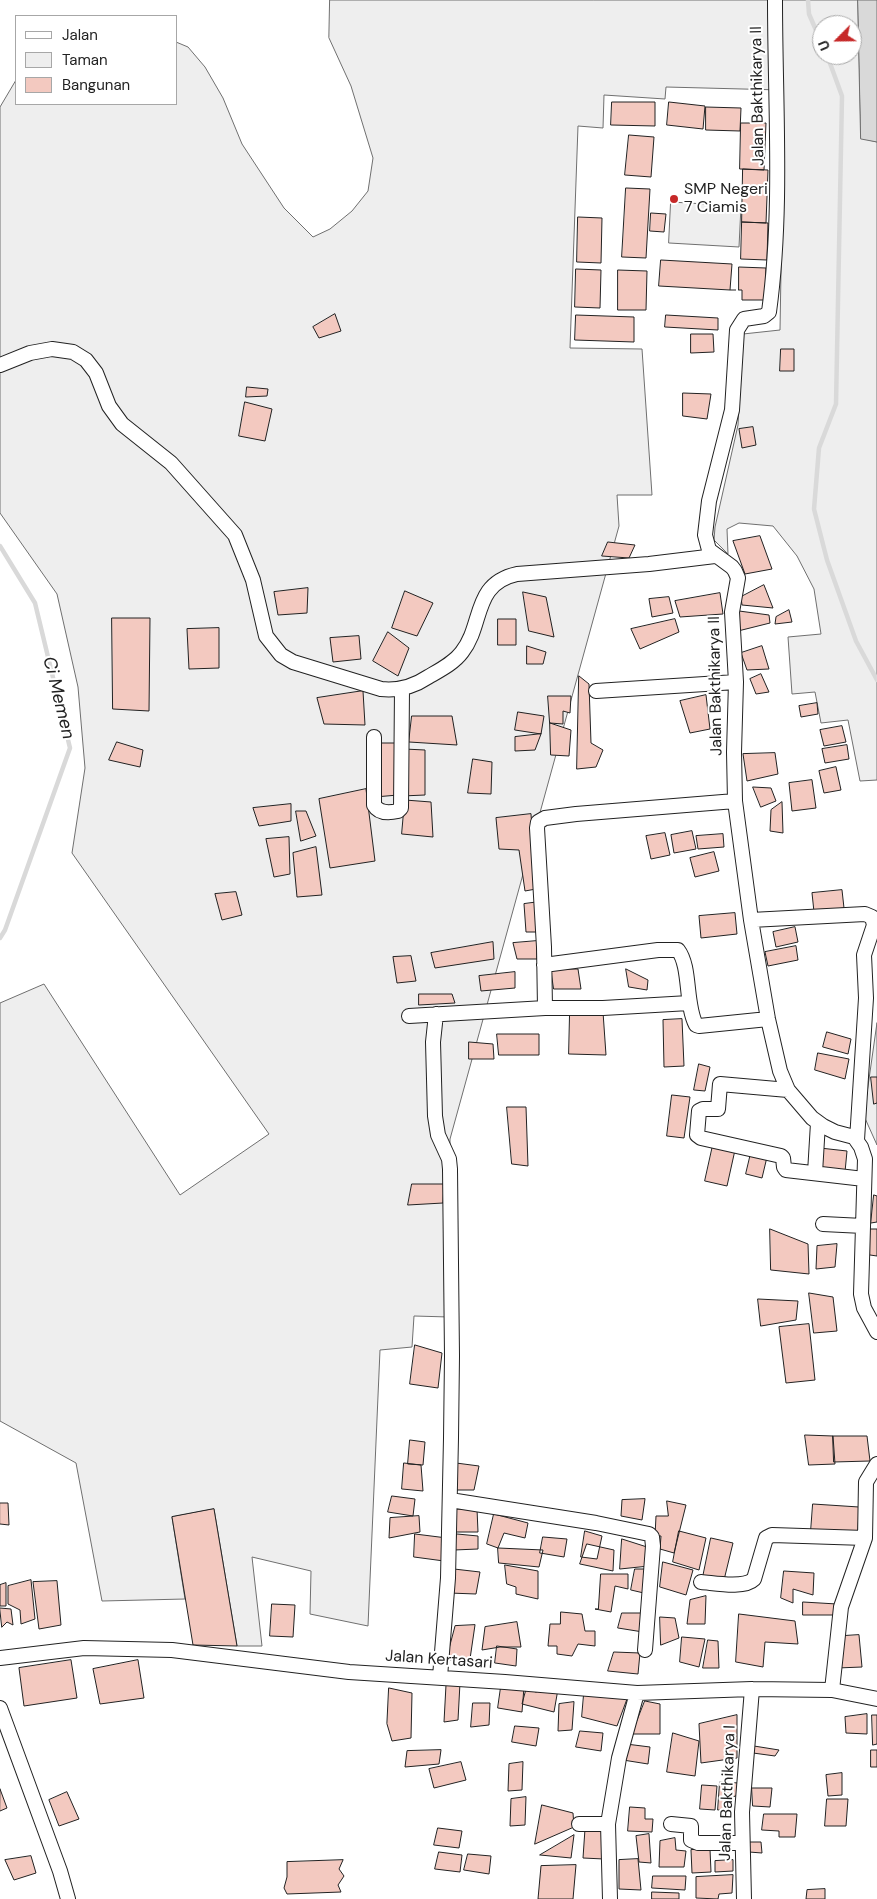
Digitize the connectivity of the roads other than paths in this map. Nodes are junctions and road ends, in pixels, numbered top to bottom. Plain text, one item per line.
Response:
1 (775, 0) edge
2 (0, 365) edge
3 (715, 556) junction
4 (736, 682) junction
5 (402, 689) junction
6 (596, 691) dead end
7 (374, 737) dead end
8 (735, 801) junction
9 (751, 920) junction
10 (544, 965) junction
11 (690, 1003) junction
12 (544, 1008) junction
13 (436, 1014) junction
14 (409, 1016) dead end
15 (768, 1019) junction
16 (788, 1090) junction
17 (818, 1123) junction
18 (857, 1140) junction
19 (815, 1173) junction
20 (864, 1179) junction
21 (823, 1224) dead end
22 (863, 1226) junction
23 (877, 1332) edge
24 (877, 1464) edge
25 (450, 1500) junction
26 (865, 1538) junction
27 (701, 1582) dead end
28 (645, 1650) dead end
29 (0, 1658) edge
30 (440, 1677) junction
31 (752, 1689) junction
32 (832, 1690) junction
33 (637, 1693) junction
34 (877, 1699) edge
35 (0, 1708) edge
36 (579, 1824) dead end
37 (608, 1824) junction
38 (671, 1824) dead end
39 (742, 1843) junction
40 (68, 1899) edge
41 (610, 1899) edge
42 (744, 1899) edge

1 - 3 street, Jalan Bakthikarya II
2 - 5 street
3 - 4 street, Jalan Bakthikarya II
3 - 5 street
4 - 6 street
4 - 8 street, Jalan Bakthikarya II
5 - 7 street
8 - 9 street, Jalan Bakthikarya II
8 - 10 street
9 - 15 street, Jalan Bakthikarya II
9 - 18 street
10 - 11 street
10 - 12 street
11 - 12 street
11 - 15 street
12 - 13 street
13 - 14 street
13 - 25 street
15 - 16 street, Jalan Bakthikarya II
16 - 17 street, Jalan Bakthikarya II
16 - 19 street
17 - 18 street, Jalan Bakthikarya II
17 - 19 street
18 - 20 street
19 - 20 street
20 - 22 street
21 - 22 street
22 - 23 street
24 - 26 street
25 - 28 street
25 - 30 street
26 - 27 street
26 - 32 street
29 - 30 street, Jalan Kertasari
30 - 33 street, Jalan Kertasari
31 - 32 street, Jalan Kertasari
31 - 33 street, Jalan Kertasari
31 - 39 street, Jalan Bakthikarya I
32 - 34 street, Jalan Kertasari
33 - 37 street
35 - 40 street
36 - 37 street
37 - 41 street
38 - 39 street
39 - 42 street, Jalan Bakthikarya I

